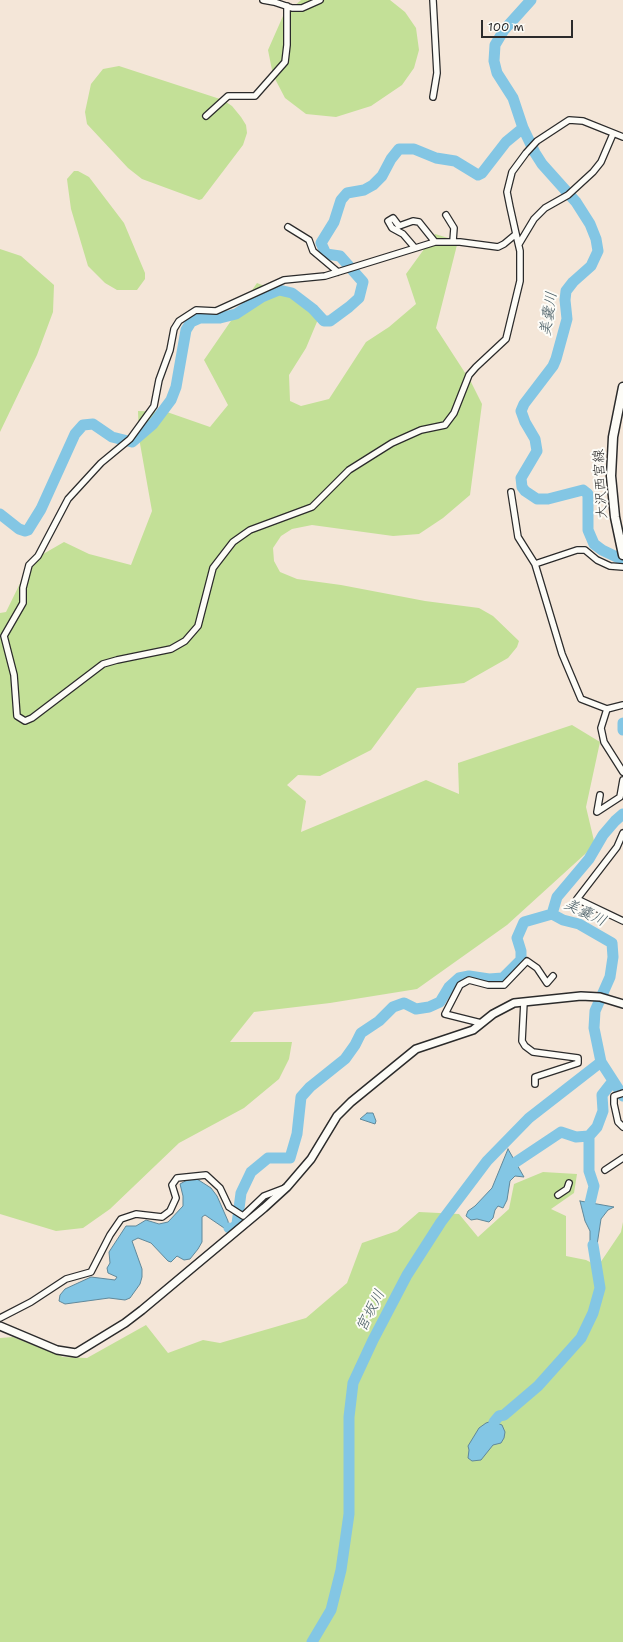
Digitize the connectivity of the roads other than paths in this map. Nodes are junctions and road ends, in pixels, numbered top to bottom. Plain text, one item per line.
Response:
1 (262, 0) edge
2 (320, 0) edge
3 (433, 0) edge
4 (274, 1) edge
5 (287, 6) junction
6 (433, 97) dead end
7 (206, 116) dead end
8 (613, 134) junction
9 (623, 137) edge
10 (446, 215) dead end
11 (288, 227) dead end
12 (516, 234) junction
13 (453, 241) junction
14 (435, 242) junction
15 (519, 244) junction
16 (415, 248) junction
17 (338, 272) junction
18 (623, 387) edge
19 (511, 492) dead end
20 (623, 555) edge
21 (535, 564) junction
22 (623, 567) edge
23 (623, 705) edge
24 (607, 709) junction
25 (623, 772) edge
26 (623, 780) edge
27 (600, 795) dead end
28 (623, 833) edge
29 (623, 921) edge
30 (553, 976) dead end
31 (524, 1002) junction
32 (623, 1004) edge
33 (481, 1023) junction
34 (535, 1084) dead end
35 (623, 1093) edge
36 (623, 1128) edge
37 (623, 1158) edge
38 (605, 1170) dead end
39 (569, 1184) dead end
40 (287, 1187) junction
41 (558, 1196) dead end
42 (0, 1318) edge
43 (0, 1326) edge

1 - 4 street
2 - 5 street
3 - 6 street
4 - 5 street
5 - 7 street
8 - 9 street
8 - 12 street
8 - 15 street
10 - 13 street
11 - 17 street
12 - 13 street
12 - 15 street
13 - 14 street
14 - 16 street
14 - 16 street
15 - 17 street
16 - 17 street
18 - 20 main road, 大沢西宮線
19 - 21 street
21 - 22 street
21 - 24 street
23 - 24 street
24 - 25 street
26 - 27 street
28 - 29 street
30 - 33 street
31 - 32 street
31 - 33 street
31 - 34 street
33 - 40 street
35 - 36 street
37 - 38 street
39 - 41 street
40 - 42 street
40 - 43 street

